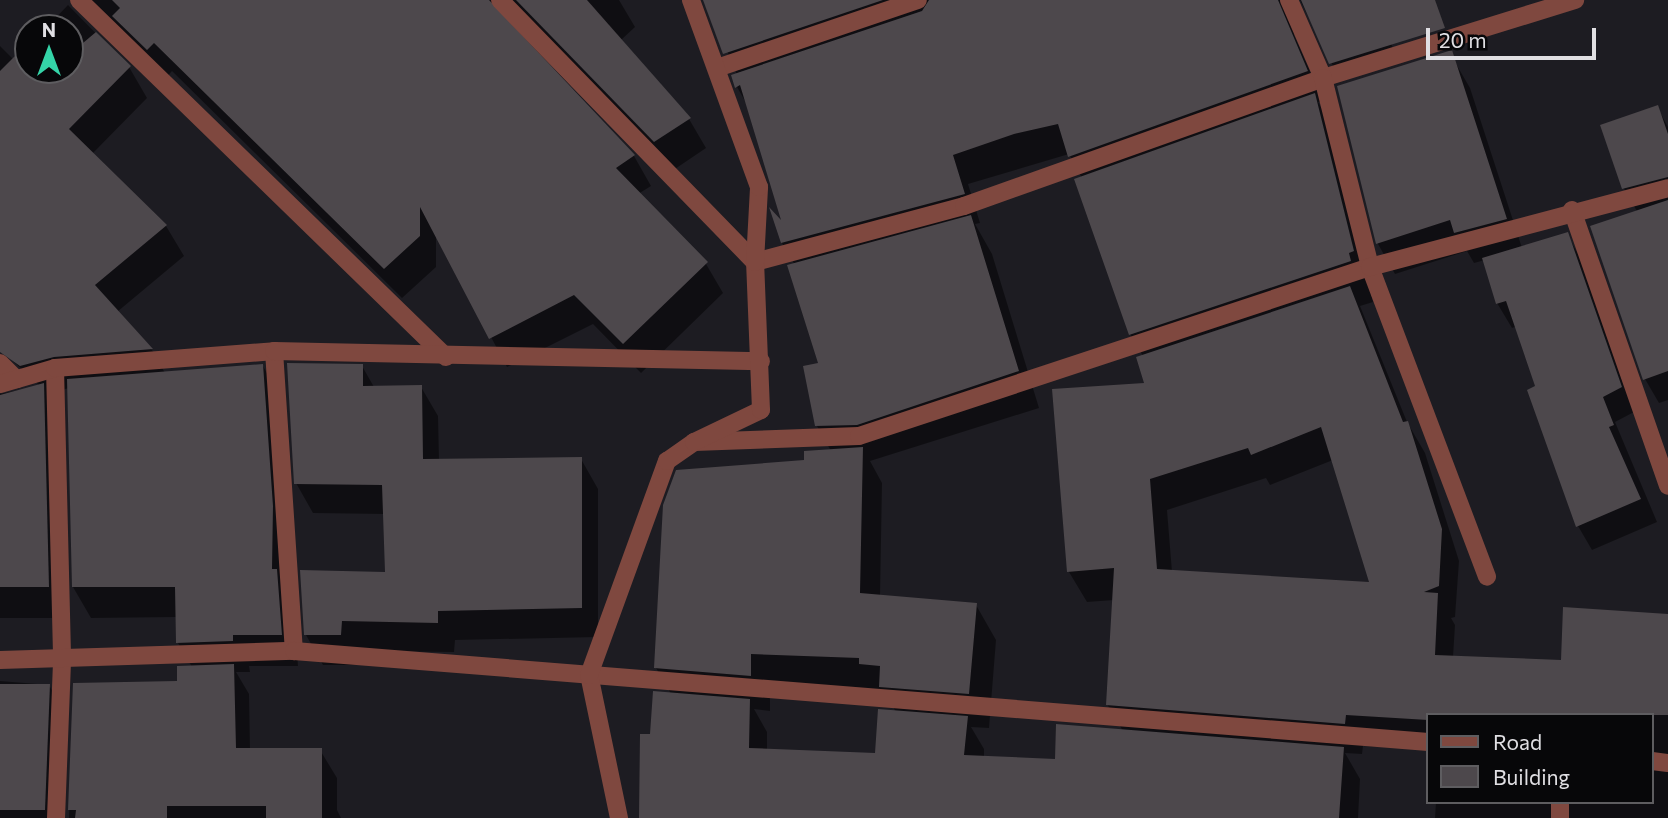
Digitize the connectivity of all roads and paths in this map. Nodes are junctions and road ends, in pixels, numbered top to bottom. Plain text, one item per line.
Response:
1 (79, 0) edge
2 (500, 0) edge
3 (691, 0) edge
4 (918, 0) edge
5 (1289, 0) edge
6 (1575, 0) edge
7 (717, 68) junction
8 (1323, 78) junction
9 (1668, 188) edge
10 (1572, 210) junction
11 (755, 262) junction
12 (1370, 267) junction
13 (275, 351) junction
14 (446, 357) junction
15 (761, 361) junction
16 (0, 363) edge
17 (55, 368) junction
18 (8, 382) edge
19 (694, 442) junction
20 (1668, 485) edge
21 (1487, 577) dead end
22 (294, 651) junction
23 (0, 660) edge
24 (62, 662) junction
25 (589, 675) junction
26 (1426, 742) edge
27 (56, 818) edge
28 (619, 818) edge

1 - 14 street
2 - 11 street
3 - 7 street
4 - 7 street
5 - 8 street
6 - 8 street
7 - 11 street
8 - 11 street
8 - 12 street
9 - 10 street
10 - 12 street
10 - 20 street
11 - 15 street
12 - 19 street
12 - 21 street
13 - 14 street
13 - 17 street
13 - 22 street
14 - 15 street
15 - 19 street
16 - 18 street
17 - 18 street
17 - 24 street
19 - 25 street
22 - 24 street
22 - 25 street
23 - 24 street
24 - 27 street
25 - 26 street
25 - 28 street

